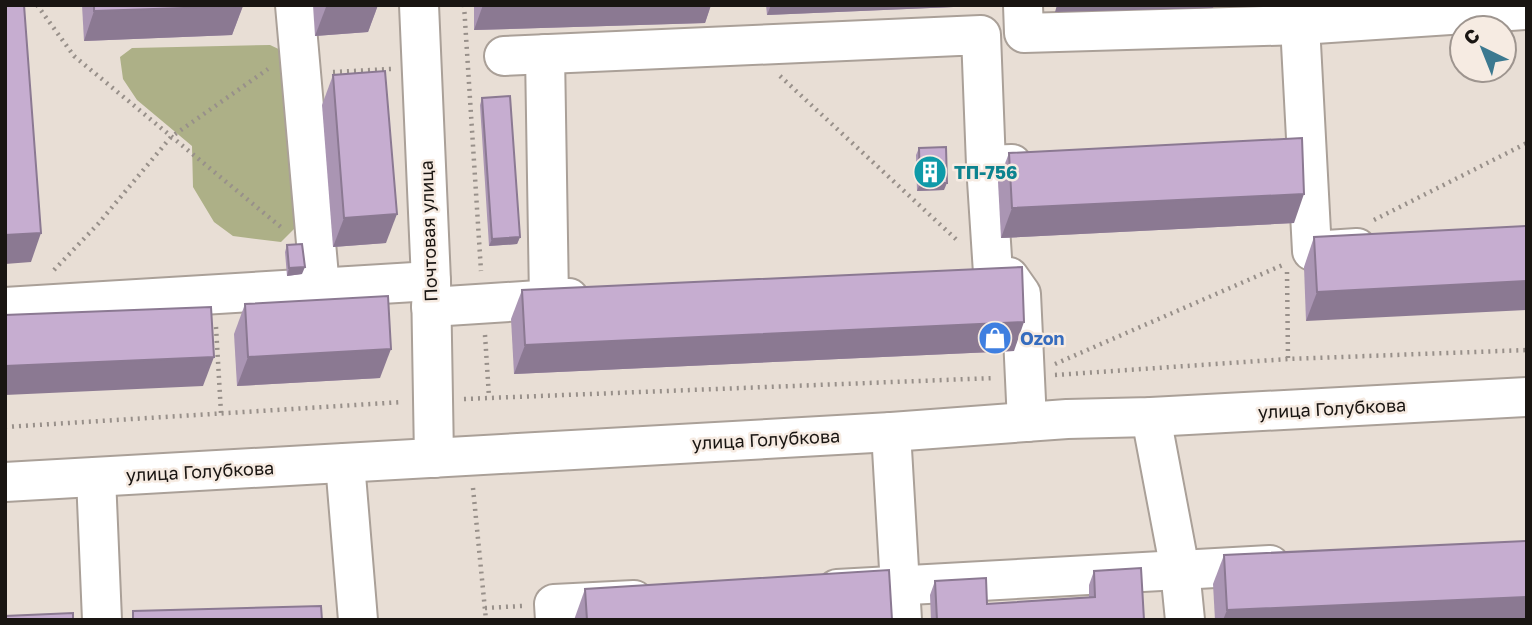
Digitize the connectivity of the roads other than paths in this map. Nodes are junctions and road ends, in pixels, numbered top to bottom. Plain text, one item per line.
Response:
1 (295, 5) edge
2 (419, 5) edge
3 (1527, 10) edge
4 (1258, 16) edge
5 (1023, 19) edge
6 (1300, 24) junction
7 (981, 35) junction
8 (545, 54) junction
9 (504, 55) dead end
10 (1308, 146) junction
11 (1266, 149) edge
12 (1042, 162) edge
13 (986, 165) junction
14 (1382, 233) edge
15 (319, 273) junction
16 (431, 294) junction
17 (605, 296) edge
18 (549, 299) junction
19 (13, 307) edge
20 (1527, 397) edge
21 (1151, 417) junction
22 (1027, 422) junction
23 (891, 432) junction
24 (433, 458) junction
25 (345, 463) junction
26 (96, 477) junction
27 (5, 482) edge
28 (1303, 563) edge
29 (1180, 570) junction
30 (803, 591) edge
31 (665, 598) edge
32 (901, 603) edge
33 (102, 620) edge
34 (358, 620) edge
35 (555, 620) edge
36 (1185, 620) edge

1 - 15 main road
2 - 16 main road, Почтовая улица
3 - 6 main road
4 - 5 main road
4 - 6 main road
5 - 7 main road
6 - 10 main road
7 - 8 main road
7 - 13 main road
8 - 9 main road
8 - 18 main road
10 - 11 main road
10 - 14 main road
12 - 13 main road
13 - 22 main road
15 - 16 main road
15 - 19 main road
16 - 18 main road
16 - 24 main road, Почтовая улица
17 - 18 main road
20 - 21 main road, улица Голубкова
21 - 22 main road, улица Голубкова
21 - 29 main road
22 - 23 main road, улица Голубкова
23 - 24 main road, улица Голубкова
23 - 32 main road
24 - 25 main road, улица Голубкова
25 - 26 main road, улица Голубкова
25 - 34 main road
26 - 27 main road, улица Голубкова
26 - 33 main road
28 - 29 main road
29 - 32 main road
29 - 36 main road
30 - 32 main road
31 - 35 main road

